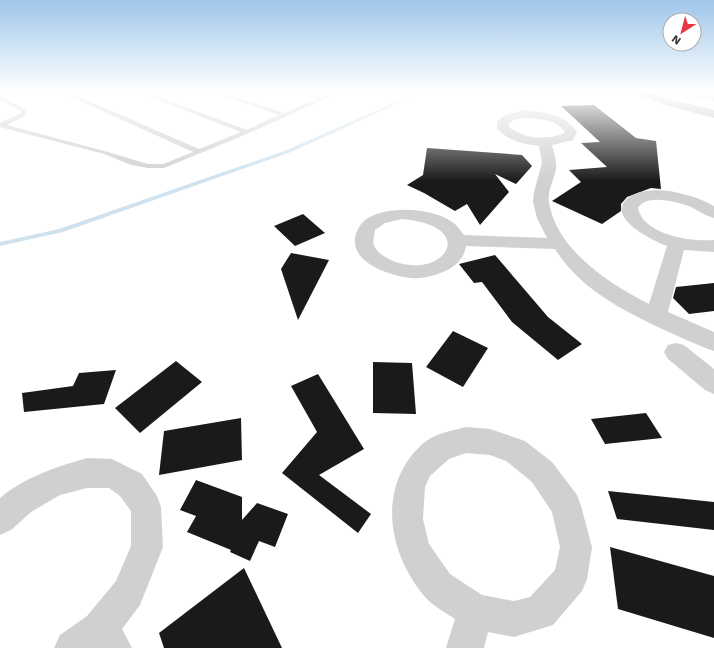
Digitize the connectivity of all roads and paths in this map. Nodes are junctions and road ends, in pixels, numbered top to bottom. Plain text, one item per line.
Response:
1 (14, 120) edge
2 (127, 120) edge
3 (216, 120) edge
4 (273, 120) edge
5 (1, 125) edge
6 (247, 132) junction
7 (545, 142) dead end
8 (200, 152) junction
9 (714, 213) edge
10 (457, 240) junction
11 (677, 243) junction
12 (559, 244) junction
13 (714, 246) edge
14 (656, 316) junction
15 (714, 342) edge
16 (676, 352) dead end
17 (714, 384) edge
18 (0, 519) edge
19 (475, 612) junction
20 (96, 642) edge
21 (465, 648) edge

1 - 5 lane
2 - 8 lane
3 - 6 lane
4 - 6 lane
5 - 8 lane
6 - 8 lane
7 - 12 street
9 - 11 street
10 - 10 street
10 - 12 street
11 - 13 street
11 - 14 street
12 - 14 street
14 - 15 street
16 - 17 street
18 - 20 street
19 - 19 street
19 - 21 street

